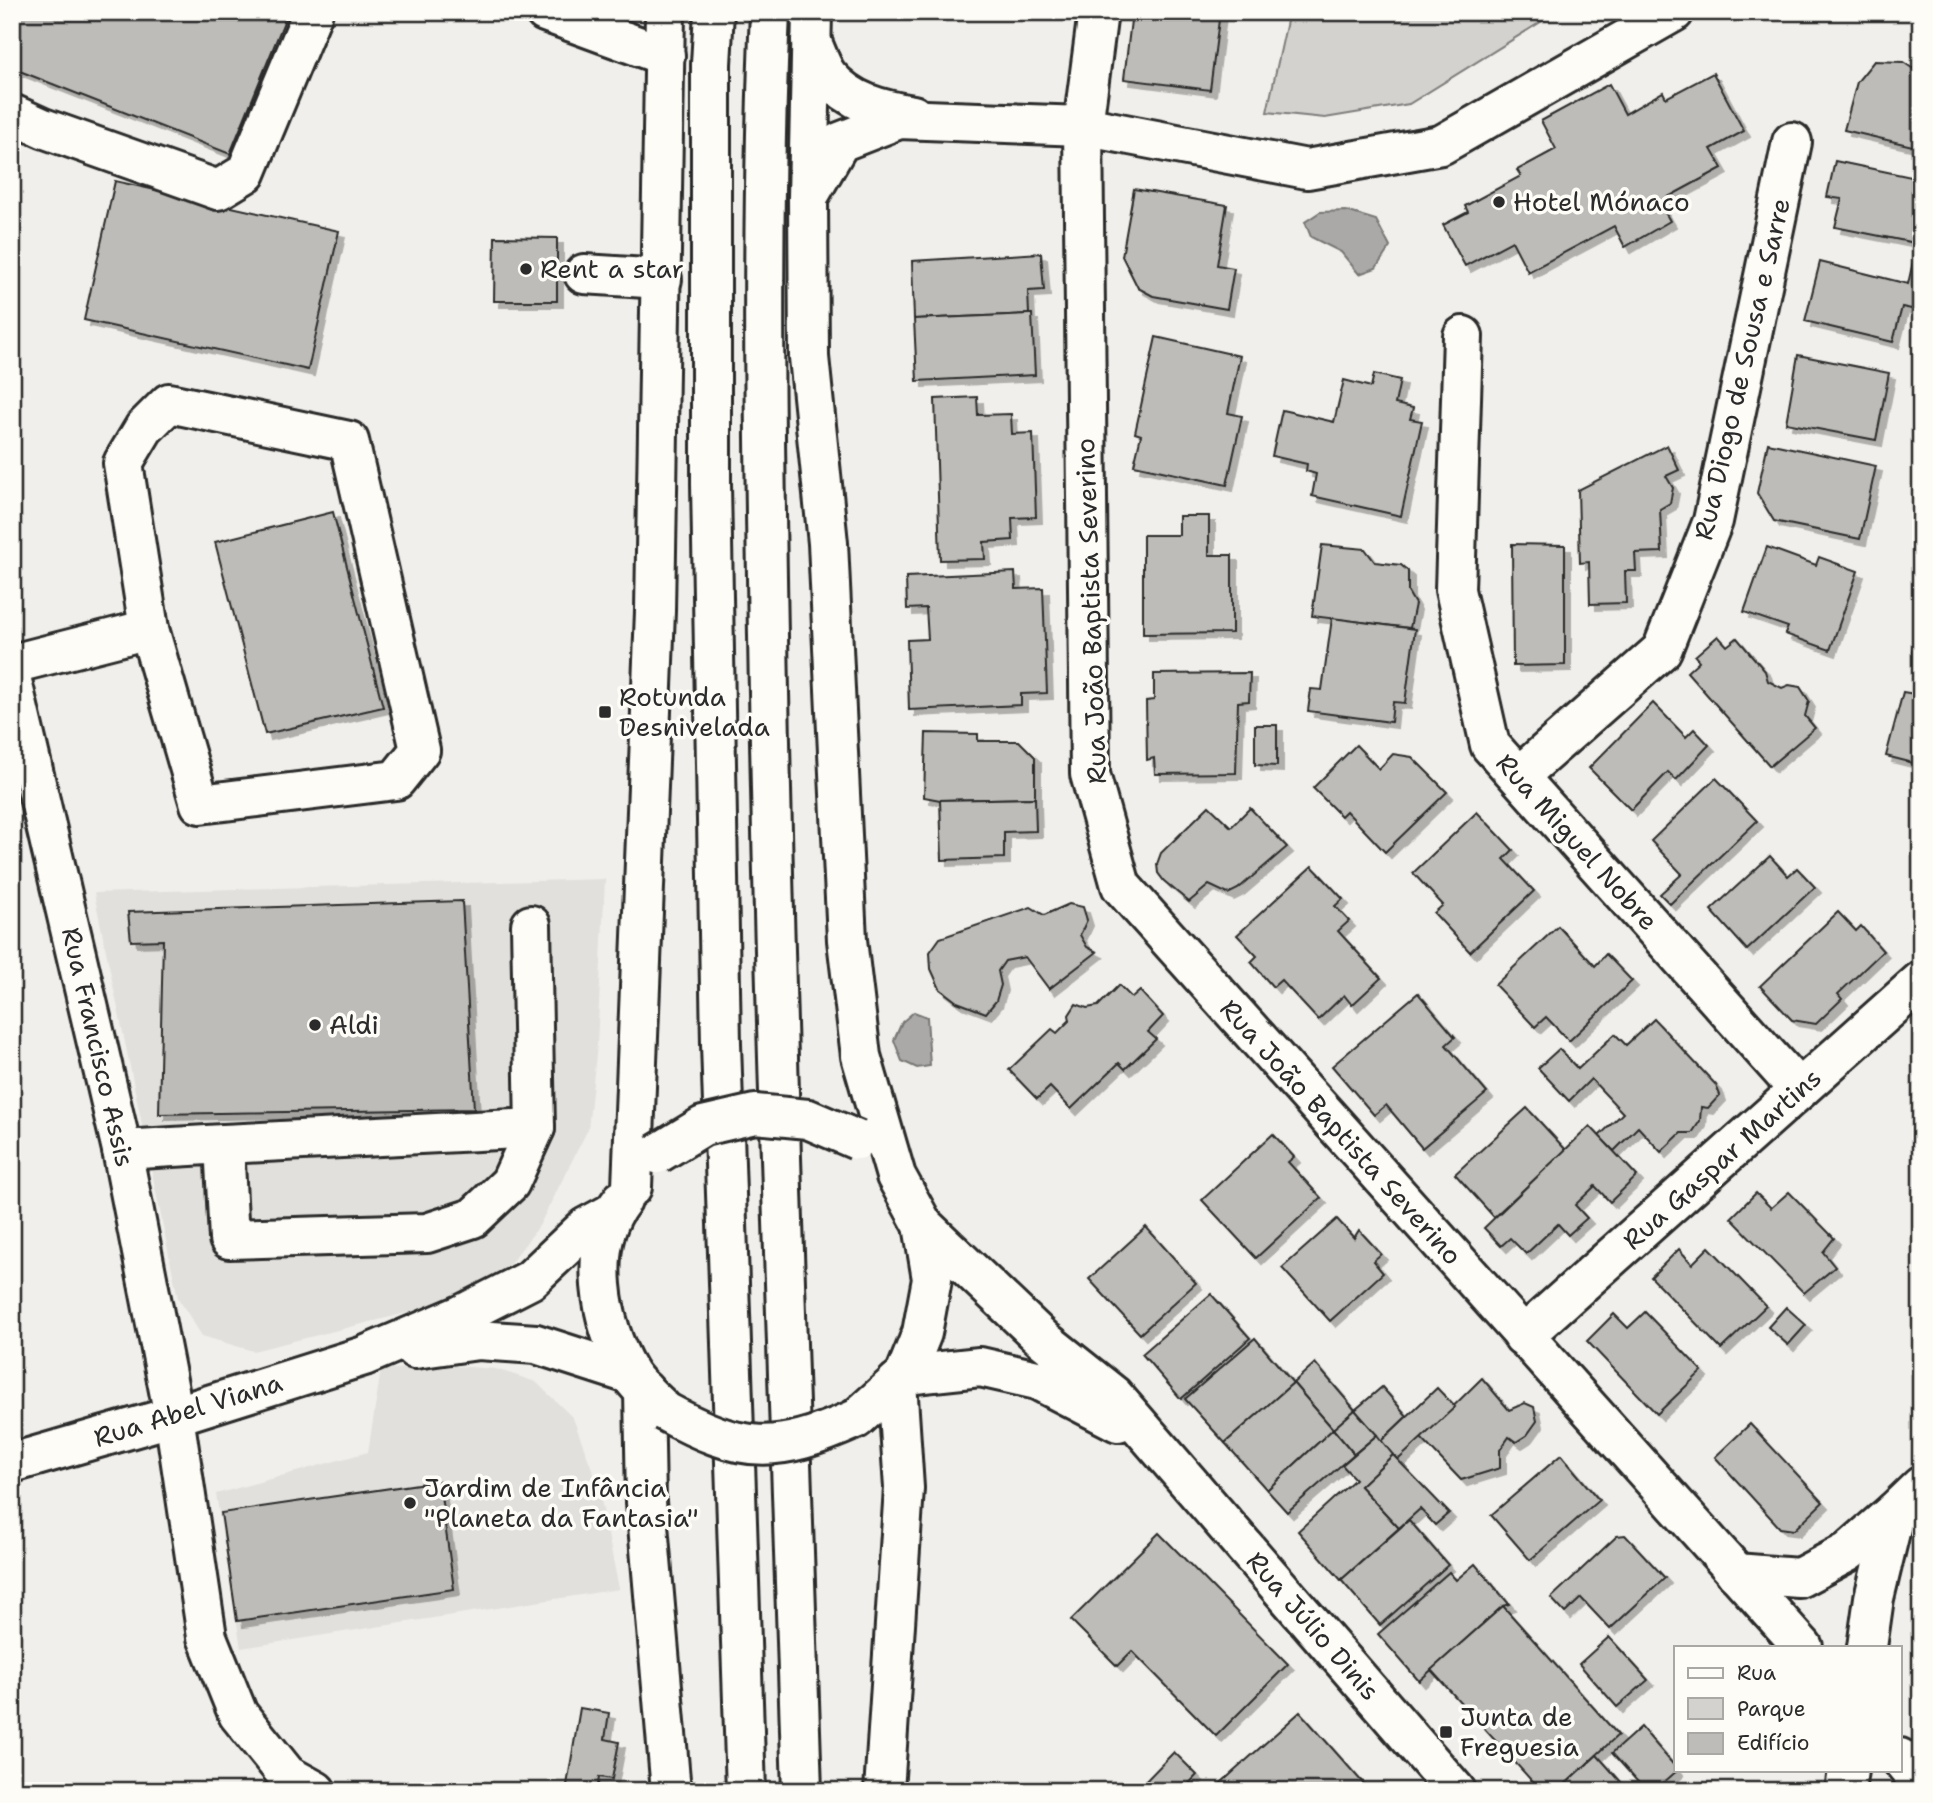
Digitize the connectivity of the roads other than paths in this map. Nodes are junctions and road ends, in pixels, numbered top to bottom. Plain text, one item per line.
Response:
1 (313, 12) edge
2 (545, 12) edge
3 (714, 12) edge
4 (770, 12) edge
5 (1098, 12) edge
6 (1674, 12) edge
7 (811, 26) edge
8 (660, 29) edge
9 (12, 114) edge
10 (936, 118) junction
11 (1083, 127) junction
12 (1792, 142) dead end
13 (808, 198) junction
14 (584, 274) dead end
15 (662, 279) junction
16 (1463, 335) dead end
17 (149, 629) junction
18 (12, 664) edge
19 (12, 681) edge
20 (1519, 776) junction
21 (531, 925) dead end
22 (1921, 981) edge
23 (1799, 1090) junction
24 (535, 1128) junction
25 (225, 1144) junction
26 (122, 1150) junction
27 (896, 1176) junction
28 (622, 1200) junction
29 (923, 1225) junction
30 (1524, 1336) junction
31 (364, 1356) junction
32 (901, 1378) junction
33 (646, 1391) junction
34 (174, 1416) junction
35 (1170, 1462) junction
36 (12, 1463) edge
37 (1908, 1499) edge
38 (1736, 1573) junction
39 (1802, 1646) edge
40 (1867, 1646) edge
41 (1902, 1760) edge
42 (1848, 1772) edge
43 (1921, 1783) edge
44 (316, 1791) edge
45 (671, 1791) edge
46 (746, 1791) edge
47 (802, 1791) edge
48 (884, 1791) edge
49 (1456, 1791) edge
50 (1845, 1791) edge

1 - 9 street
2 - 8 street
3 - 46 street
4 - 47 street
5 - 11 street, Rua João Baptista Severino
6 - 11 street
7 - 10 street
7 - 13 street
8 - 15 street
10 - 11 street
10 - 13 street
11 - 30 street, Rua João Baptista Severino
12 - 20 street, Rua Diogo de Sousa e Sarre
13 - 27 street
14 - 15 street
15 - 28 street
16 - 20 street, Rua Miguel Nobre
17 - 17 street
17 - 18 street
19 - 26 street, Rua Francisco Assis
20 - 23 street, Rua Miguel Nobre
21 - 24 street
22 - 23 street, Rua Gaspar Martins
23 - 30 street, Rua Gaspar Martins
24 - 25 street
24 - 25 street
25 - 26 street
26 - 34 street, Rua Francisco Assis
27 - 28 street, bridge
27 - 29 street
28 - 31 street, Rua Abel Viana
28 - 33 street
29 - 32 street
29 - 35 street, Rua Júlio Dinis
30 - 38 street, Rua João Baptista Severino
31 - 33 street, Rua Abel Viana
31 - 34 street, Rua Abel Viana
32 - 33 street, Rua Abel Viana, bridge
32 - 35 street, Rua Júlio Dinis
32 - 48 street
33 - 45 street
34 - 36 street, Rua Abel Viana
34 - 44 street, Rua Francisco Assis
35 - 49 street, Rua Júlio Dinis
37 - 38 street
37 - 40 street
38 - 39 street, Rua João Baptista Severino
41 - 43 street
42 - 50 street

